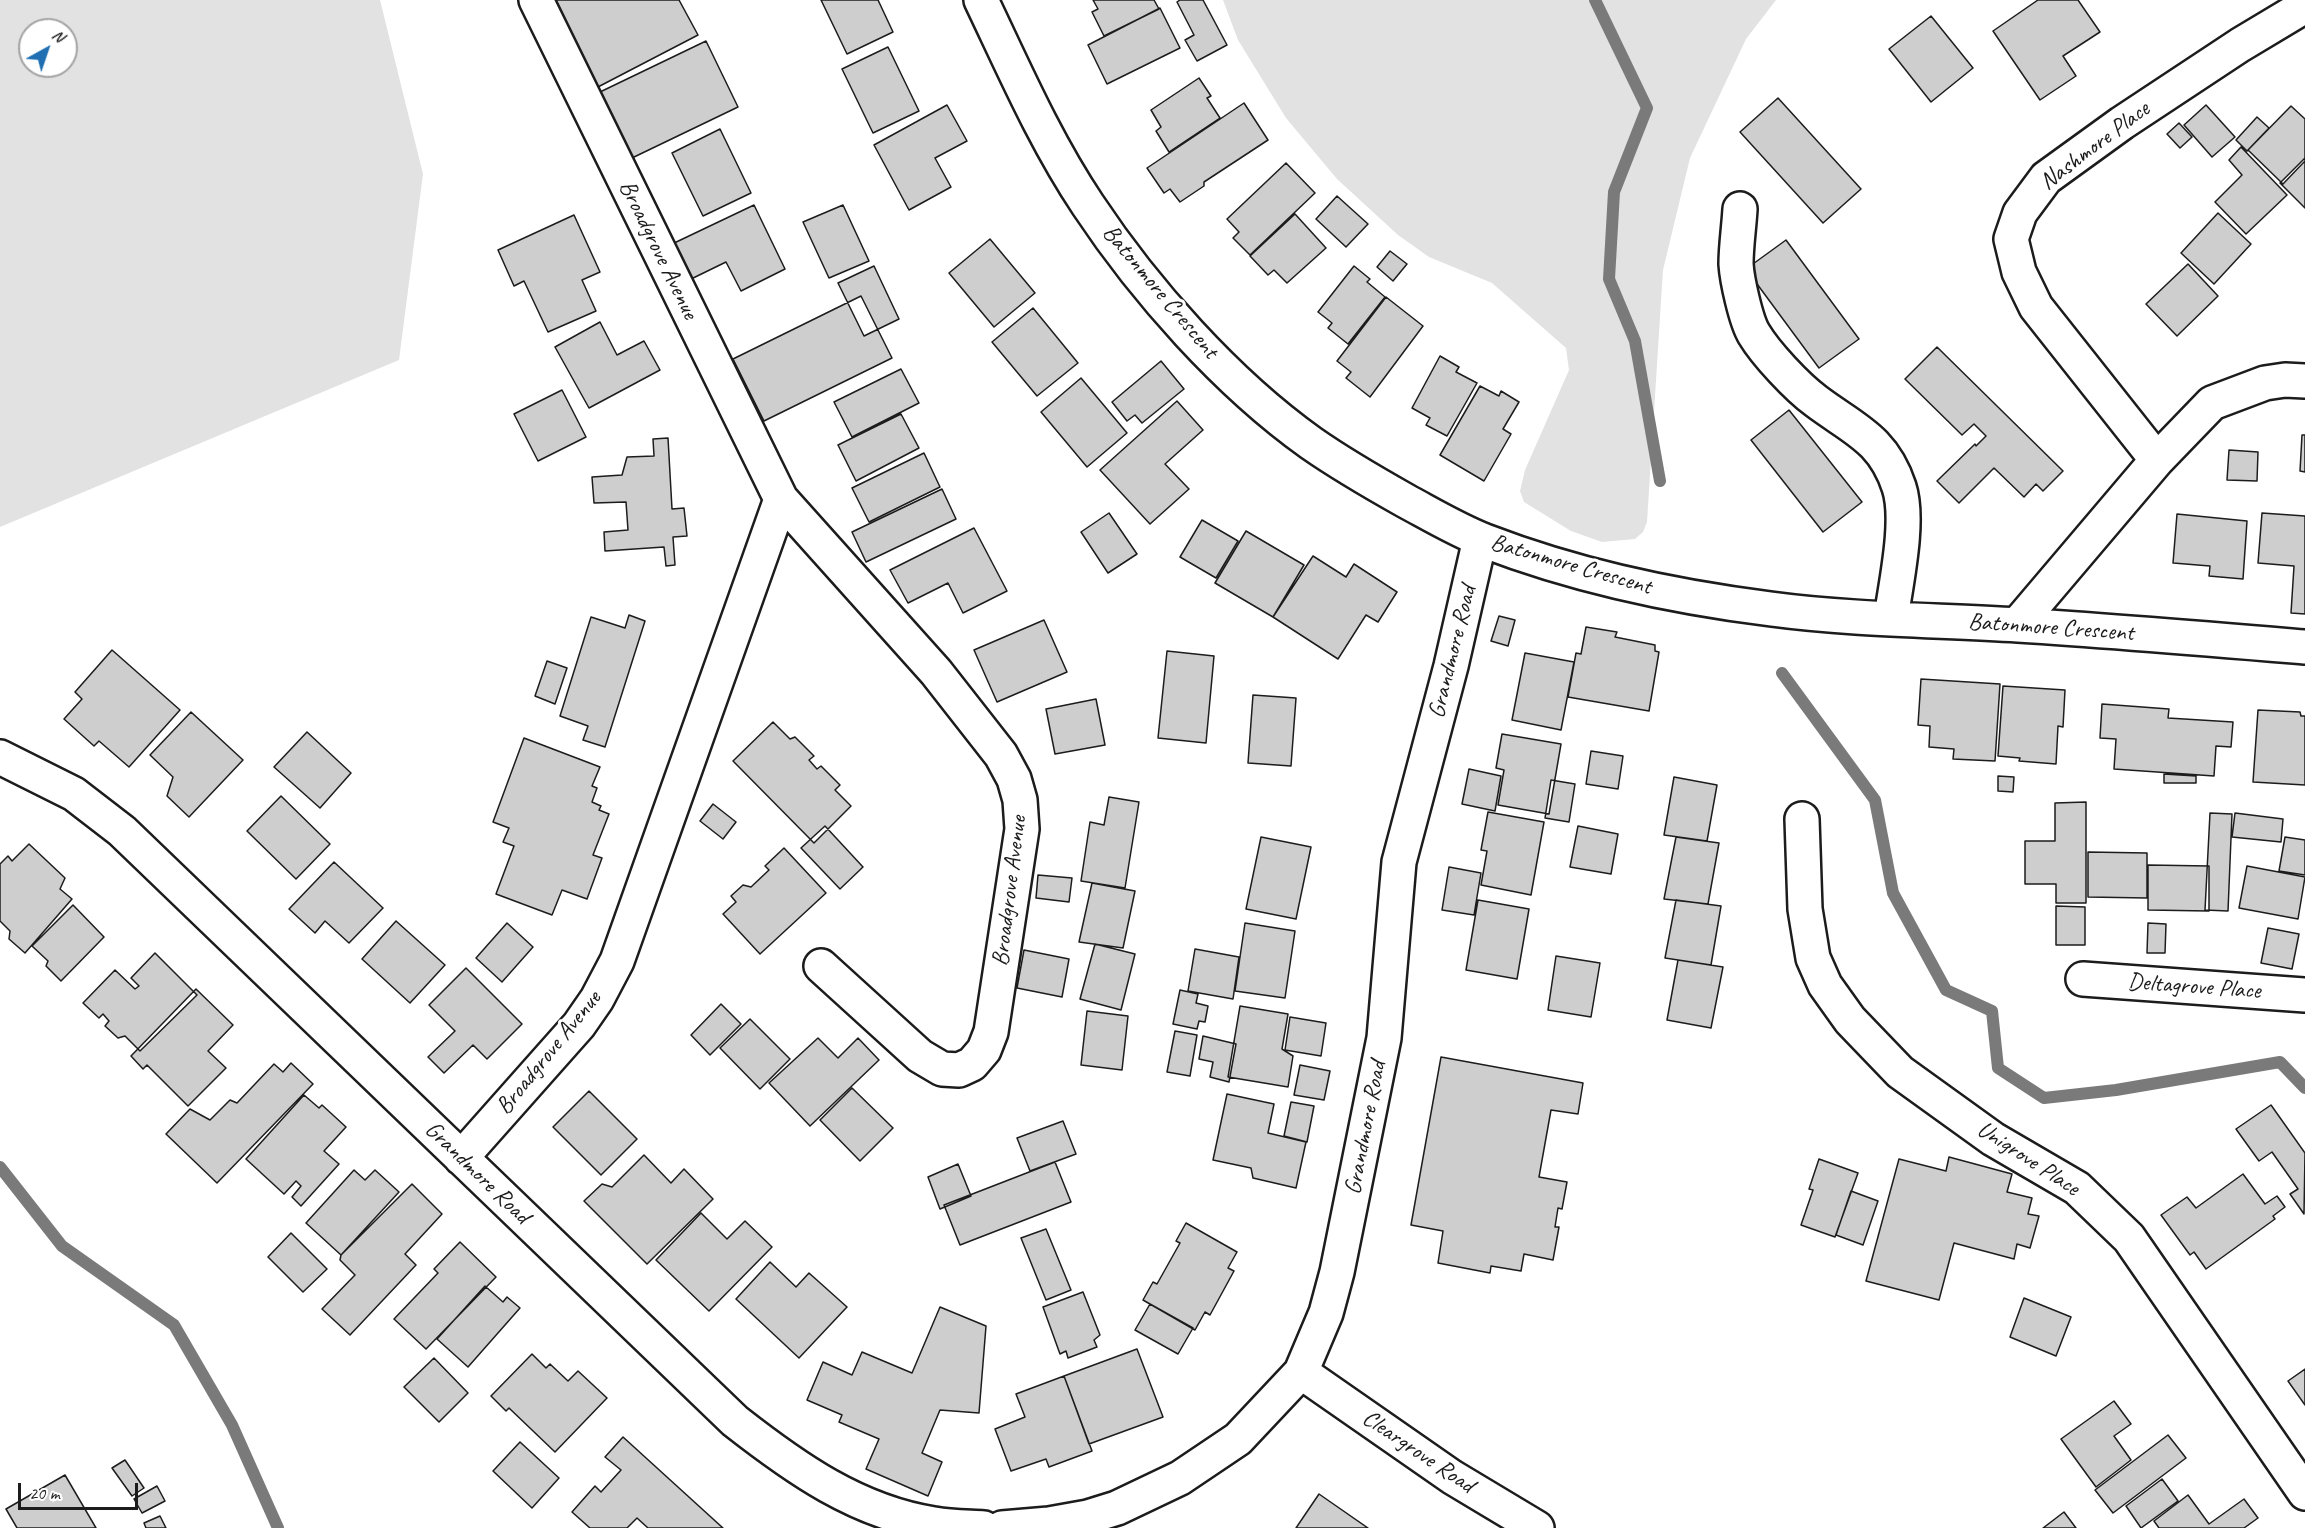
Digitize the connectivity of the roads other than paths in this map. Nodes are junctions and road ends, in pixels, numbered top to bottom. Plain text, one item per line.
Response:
1 (536, 0) edge
2 (981, 0) edge
3 (2305, 6) edge
4 (1740, 209) dead end
5 (2305, 381) edge
6 (2157, 460) junction
7 (781, 500) junction
8 (1480, 539) junction
9 (1891, 618) junction
10 (2017, 625) junction
11 (2305, 647) edge
12 (0, 758) edge
13 (1802, 819) dead end
14 (821, 966) dead end
15 (2083, 979) dead end
16 (2305, 994) edge
17 (461, 1158) junction
18 (1300, 1372) junction
19 (2305, 1493) edge
20 (984, 1528) edge
21 (1002, 1528) edge
22 (1537, 1528) edge

1 - 7 street, Broadgrove Avenue
2 - 8 street, Batonmore Crescent
3 - 6 street, Nashmore Place
4 - 9 street
5 - 6 street
6 - 10 street
7 - 14 street, Broadgrove Avenue
7 - 17 street, Broadgrove Avenue
8 - 9 street, Batonmore Crescent
8 - 18 street, Grandmore Road
9 - 10 street, Batonmore Crescent
10 - 11 street, Batonmore Crescent
12 - 17 street, Grandmore Road
13 - 19 street, Unigrove Place
15 - 16 street, Deltagrove Place
17 - 20 street, Grandmore Road
18 - 21 street, Grandmore Road
18 - 22 street, Cleargrove Road

